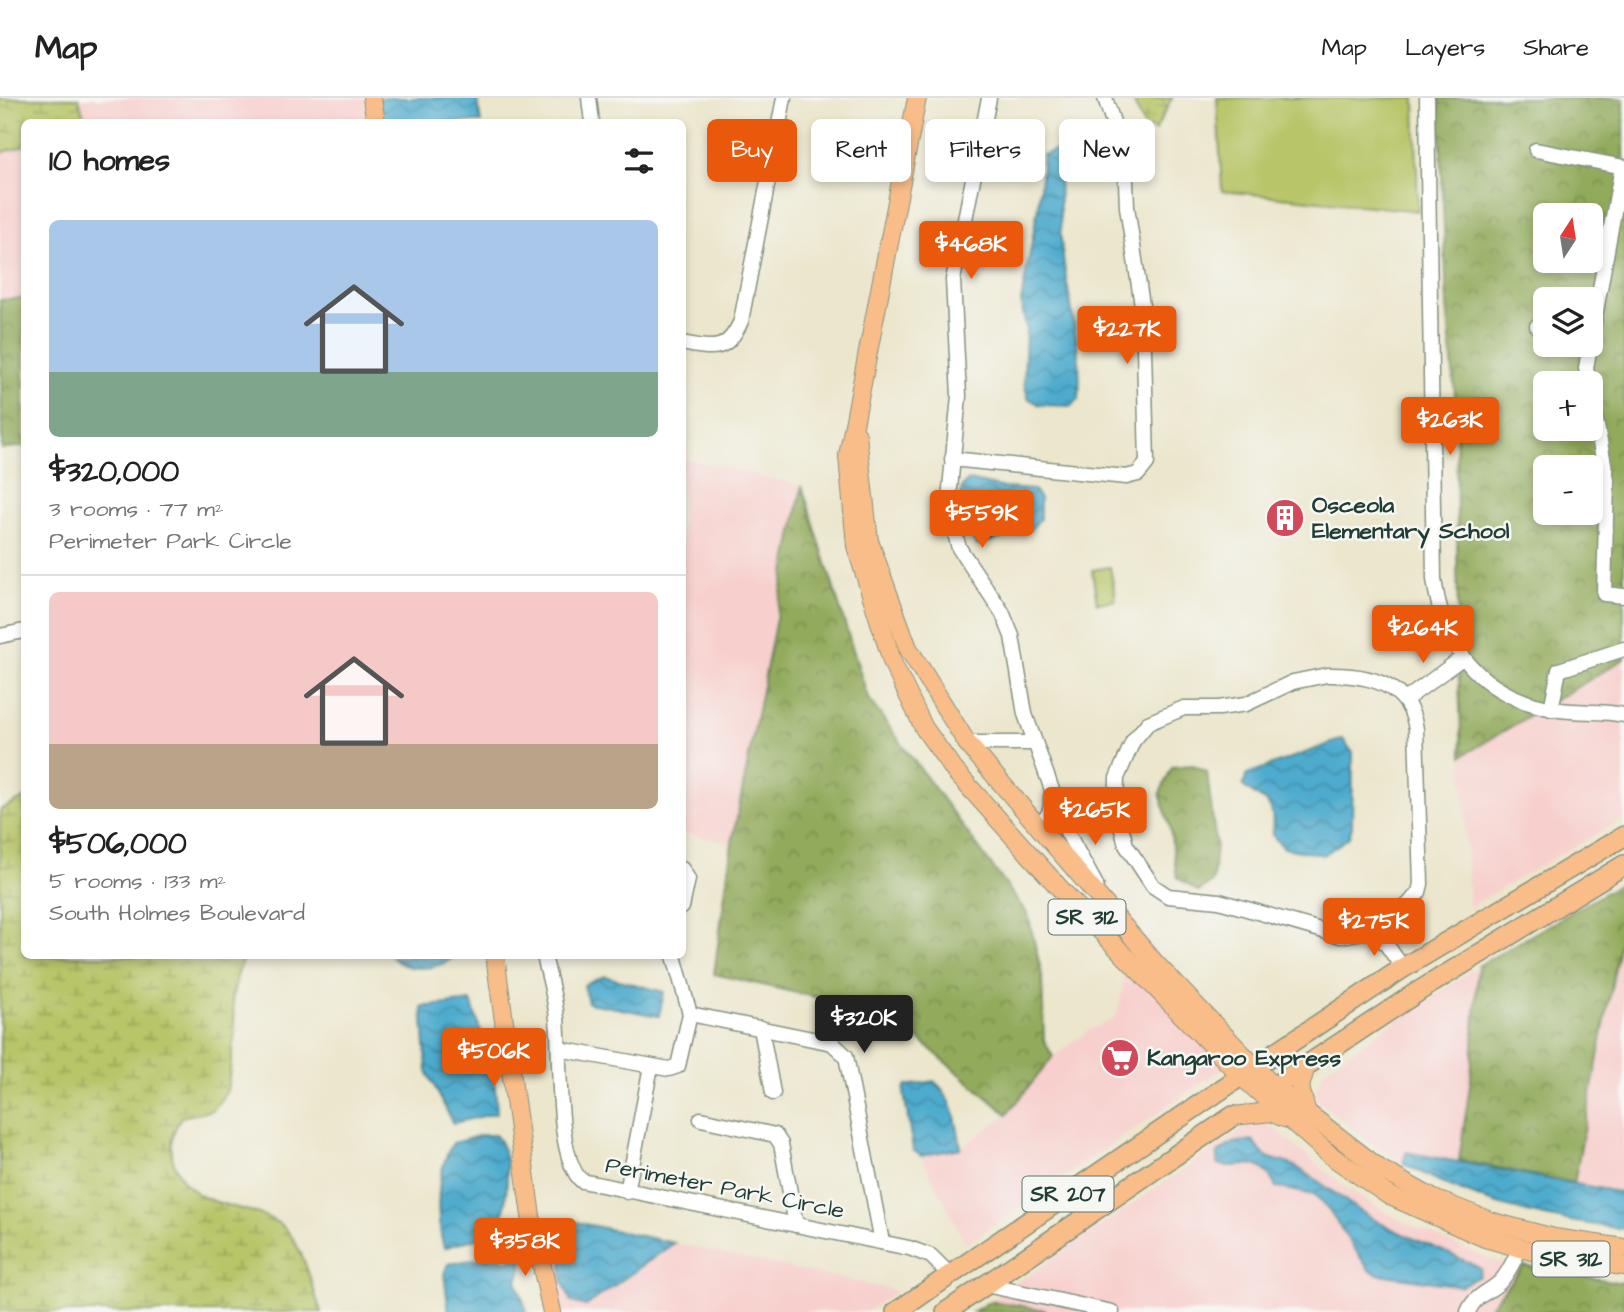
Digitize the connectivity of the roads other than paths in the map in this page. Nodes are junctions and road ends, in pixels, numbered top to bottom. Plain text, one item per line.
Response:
1 (372, 98) edge
2 (589, 98) edge
3 (784, 98) edge
4 (917, 98) edge
5 (989, 98) edge
6 (1105, 98) edge
7 (1427, 98) edge
8 (376, 119) edge
9 (592, 119) edge
10 (1536, 150) dead end
11 (1623, 167) edge
12 (1601, 287) edge
13 (686, 343) edge
14 (856, 427) junction
15 (1600, 441) edge
16 (952, 459) junction
17 (1624, 596) edge
18 (21, 632) edge
19 (0, 636) edge
20 (1624, 649) edge
21 (1462, 658) junction
22 (1405, 701) junction
23 (1551, 709) junction
24 (1624, 715) edge
25 (967, 743) junction
26 (1035, 743) junction
27 (941, 751) junction
28 (1051, 787) junction
29 (1035, 825) junction
30 (1624, 836) edge
31 (1624, 865) edge
32 (1116, 918) junction
33 (1374, 928) junction
34 (495, 959) edge
35 (545, 959) edge
36 (675, 959) edge
37 (1403, 968) junction
38 (690, 1014) junction
39 (761, 1028) junction
40 (559, 1049) junction
41 (652, 1066) junction
42 (1306, 1066) junction
43 (1247, 1071) junction
44 (1268, 1091) junction
45 (773, 1093) dead end
46 (1307, 1114) junction
47 (1233, 1116) junction
48 (1284, 1118) junction
49 (701, 1119) dead end
50 (627, 1192) junction
51 (796, 1225) junction
52 (882, 1242) junction
53 (1598, 1245) junction
54 (1520, 1248) junction
55 (1624, 1248) edge
56 (1624, 1266) edge
57 (950, 1275) junction
58 (986, 1285) junction
59 (552, 1312) edge
60 (896, 1312) edge
61 (946, 1312) edge
62 (1112, 1312) edge
63 (1468, 1312) edge

1 - 8 main road
2 - 9 street
3 - 13 street
4 - 14 main road, SR 312
5 - 16 street
6 - 16 street
7 - 21 street
10 - 11 street
11 - 12 street
14 - 25 main road, SR 312
14 - 27 main road, SR 312
15 - 17 street
16 - 26 street
18 - 19 street
20 - 23 street
21 - 22 street
21 - 23 street
22 - 33 street
22 - 33 street
23 - 24 street
25 - 26 street
25 - 27 main road
25 - 29 main road, SR 312
26 - 28 street
27 - 43 main road, SR 312
28 - 29 street
28 - 32 street
29 - 32 main road, SR 312
30 - 37 highway, SR 207
31 - 42 highway, SR 207
32 - 43 main road, SR 312
33 - 37 street
34 - 59 main road
35 - 40 street, Perimeter Park Circle
36 - 38 street
37 - 43 highway, SR 207
38 - 39 street, Perimeter Park Circle
38 - 41 street
39 - 45 street
39 - 52 street, Perimeter Park Circle
40 - 41 street
40 - 50 street, Perimeter Park Circle
41 - 50 street
42 - 44 highway, SR 207
42 - 46 main road
43 - 44 main road, SR 312
43 - 57 highway, SR 207
44 - 46 main road, SR 312
44 - 47 main road, SR 207
44 - 48 main road, SR 312
46 - 53 main road, SR 312
47 - 48 main road
47 - 58 highway, SR 207
48 - 54 main road, SR 312
49 - 51 street
50 - 51 street, Perimeter Park Circle
51 - 52 street, Perimeter Park Circle
52 - 57 street, Perimeter Park Circle
53 - 54 main road
53 - 55 main road, SR 312
54 - 56 main road, SR 312
54 - 63 street
57 - 60 highway, SR 207
58 - 61 highway, SR 207
58 - 62 street

